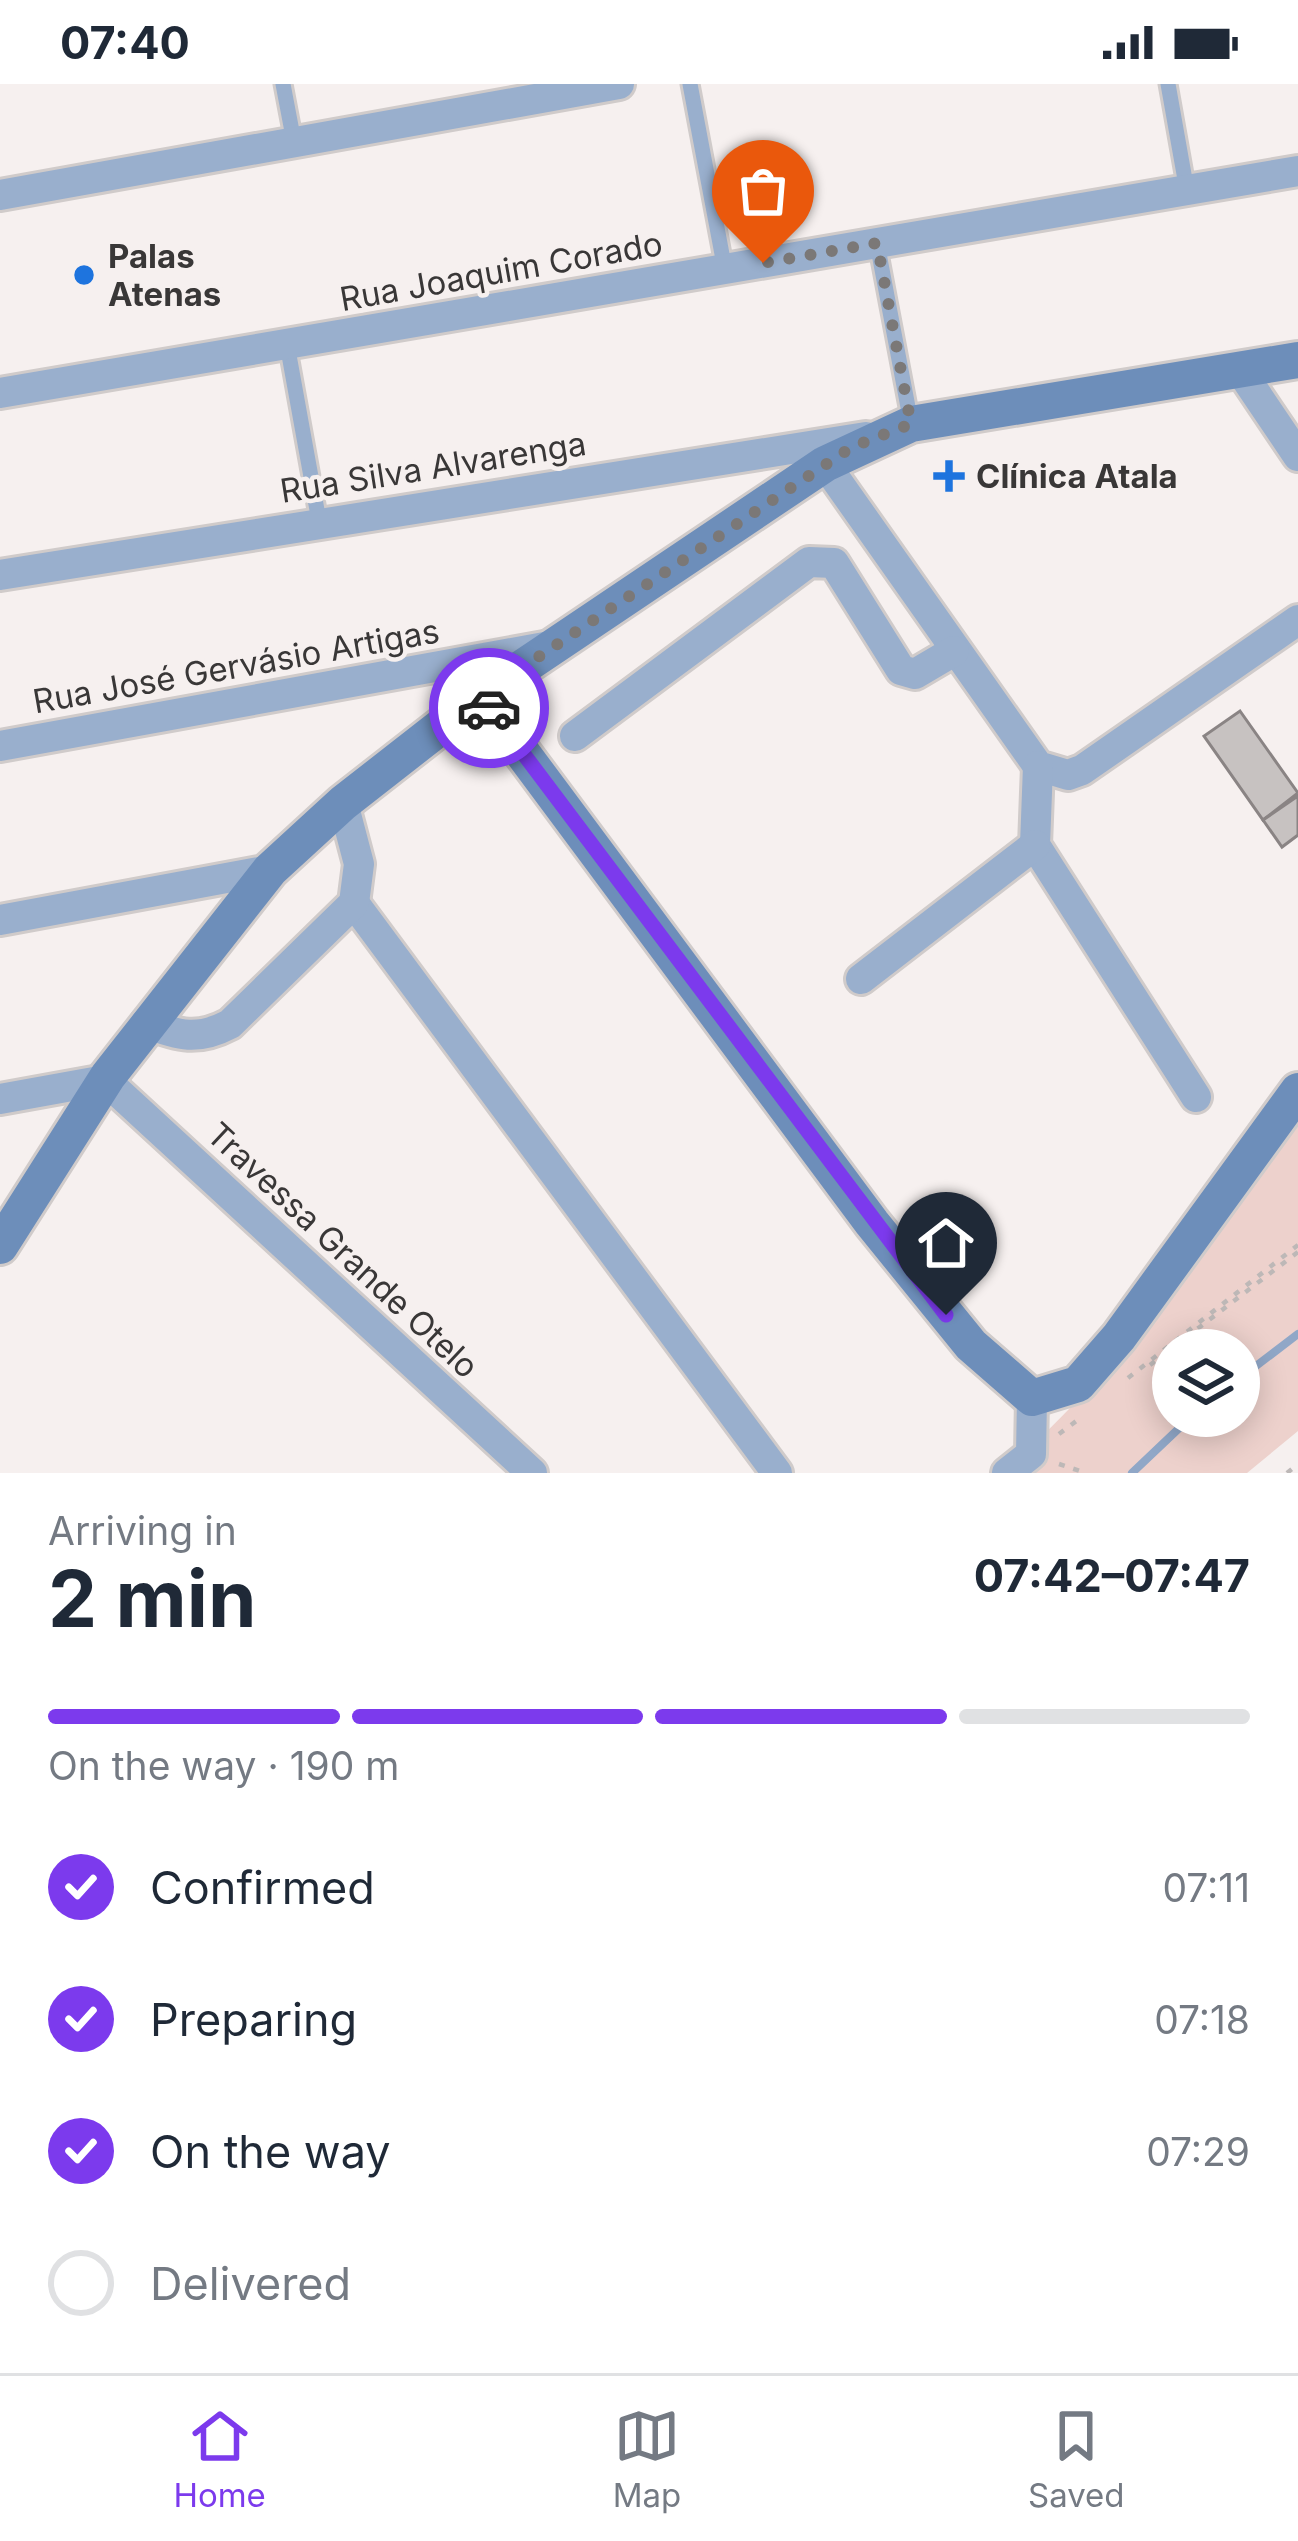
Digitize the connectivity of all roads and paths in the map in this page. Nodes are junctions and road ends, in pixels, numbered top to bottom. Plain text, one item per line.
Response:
1 (284, 84) edge
2 (619, 84) edge
3 (690, 84) edge
4 (1168, 84) edge
5 (294, 142) junction
6 (1298, 171) edge
7 (1187, 191) junction
8 (0, 195) edge
9 (877, 243) junction
10 (724, 270) junction
11 (286, 344) junction
12 (1298, 360) edge
13 (1240, 370) junction
14 (0, 393) edge
15 (894, 429) junction
16 (1298, 456) edge
17 (825, 464) junction
18 (320, 521) junction
19 (0, 575) edge
20 (1298, 620) edge
21 (556, 645) junction
22 (954, 651) junction
23 (480, 696) junction
24 (575, 736) dead end
25 (0, 746) edge
26 (1038, 766) junction
27 (343, 803) junction
28 (1035, 845) junction
29 (270, 870) junction
30 (354, 903) junction
31 (0, 920) edge
32 (861, 980) dead end
33 (146, 1023) junction
34 (105, 1080) junction
35 (1298, 1091) edge
36 (1196, 1097) dead end
37 (0, 1099) edge
38 (0, 1246) edge
39 (1298, 1252) edge
40 (1130, 1380) dead end
41 (1032, 1399) junction
42 (1093, 1408) dead end
43 (1019, 1464) edge
44 (1298, 1464) edge
45 (532, 1473) edge
46 (777, 1473) edge
47 (1287, 1473) edge

1 - 5 lane
2 - 5 street
3 - 10 lane
4 - 7 lane
5 - 8 street
6 - 7 street, Rua Joaquim Corado
7 - 9 street, Rua Joaquim Corado
9 - 10 street, Rua Joaquim Corado
9 - 15 lane
10 - 11 street, Rua Joaquim Corado
11 - 14 street, Rua Joaquim Corado
11 - 18 lane
12 - 13 main road
13 - 15 main road
13 - 16 street
15 - 17 main road
15 - 18 street, Rua Silva Alvarenga
17 - 21 main road
17 - 22 street
18 - 19 street, Rua Silva Alvarenga
20 - 26 street
21 - 23 main road
21 - 25 street, Rua José Gervásio Artigas
22 - 24 street
22 - 26 street
23 - 27 main road
23 - 41 main road
26 - 28 street
27 - 29 main road
27 - 30 street
28 - 32 street
28 - 36 street
29 - 31 street
29 - 33 main road
30 - 33 street
30 - 46 street
33 - 34 main road
34 - 37 street
34 - 38 main road
34 - 45 street, Travessa Grande Otelo
35 - 41 main road
39 - 40 path
41 - 43 street
42 - 43 path
44 - 47 path

